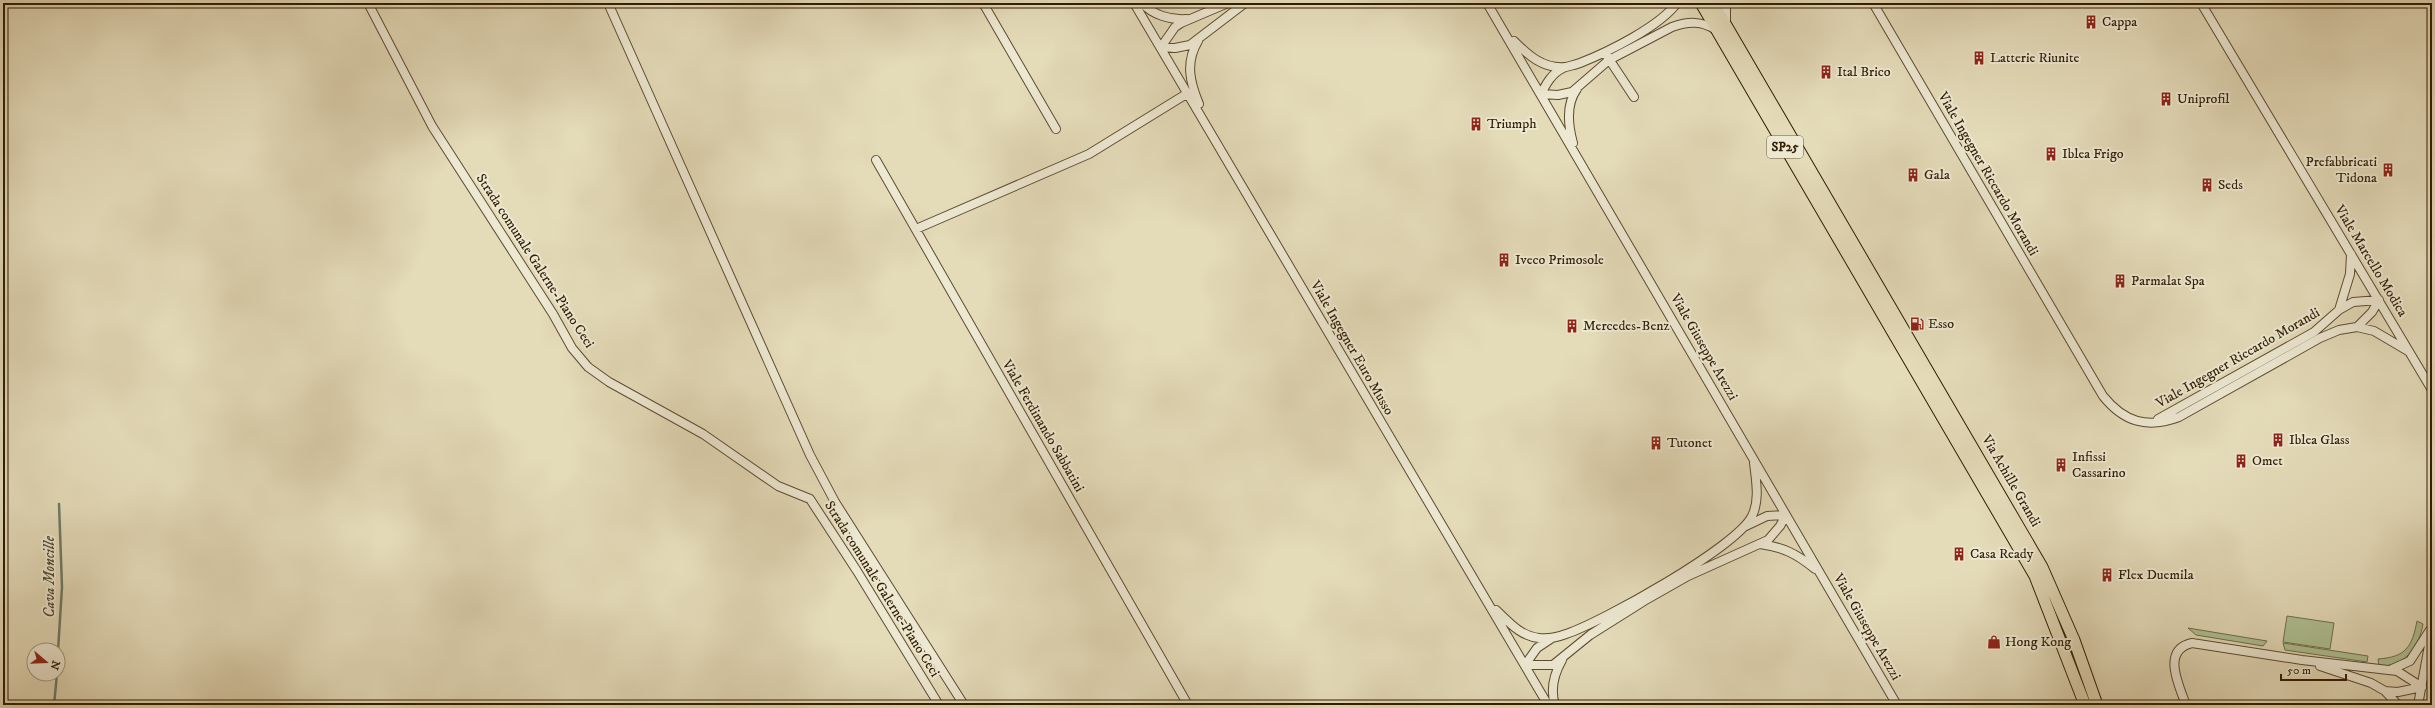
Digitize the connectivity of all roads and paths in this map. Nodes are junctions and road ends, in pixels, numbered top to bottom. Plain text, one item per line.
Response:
1 (368, 3) edge
2 (608, 3) edge
3 (983, 3) edge
4 (1134, 3) edge
5 (1142, 3) edge
6 (1228, 3) edge
7 (1246, 3) edge
8 (1487, 3) edge
9 (1677, 3) edge
10 (1701, 3) edge
11 (1713, 3) edge
12 (1726, 3) edge
13 (1873, 3) edge
14 (2201, 3) edge
15 (1193, 18) junction
16 (1503, 30) junction
17 (1722, 30) junction
18 (1199, 39) junction
19 (1161, 47) junction
20 (1605, 52) junction
21 (1610, 60) junction
22 (1570, 66) junction
23 (1581, 84) junction
24 (1188, 93) junction
25 (1541, 94) junction
26 (1634, 97) dead end
27 (1056, 129) dead end
28 (1210, 131) junction
29 (1576, 153) junction
30 (876, 160) dead end
31 (916, 229) junction
32 (2351, 254) junction
33 (2379, 300) junction
34 (2339, 310) junction
35 (2357, 327) junction
36 (2411, 353) junction
37 (2432, 390) edge
38 (2146, 422) junction
39 (1754, 460) junction
40 (1786, 515) junction
41 (1746, 526) junction
42 (1759, 544) junction
43 (1821, 575) junction
44 (1490, 604) junction
45 (2432, 628) edge
46 (1552, 638) junction
47 (1562, 660) junction
48 (2302, 660) junction
49 (1525, 665) junction
50 (2391, 670) junction
51 (2422, 687) junction
52 (2385, 691) junction
53 (939, 705) edge
54 (964, 705) edge
55 (1188, 705) edge
56 (1548, 705) edge
57 (1555, 705) edge
58 (1897, 705) edge
59 (2085, 705) edge
60 (2096, 705) edge
61 (2186, 705) edge
62 (2398, 705) edge
63 (2418, 705) edge

1 - 53 street, Strada comunale Galerne-Piano Ceci
2 - 54 street
3 - 27 street
4 - 19 street, Viale Ingegner Euro Musso
5 - 15 street
6 - 15 street
7 - 18 street
8 - 16 street, Viale Giuseppe Arezzi
9 - 20 street
10 - 17 main road, SP25
11 - 17 main road, SP25
12 - 17 street
13 - 38 street, Viale Ingegner Riccardo Morandi
14 - 32 street, Viale Marcello Modica
15 - 19 street
16 - 22 street
16 - 25 street, Viale Giuseppe Arezzi
17 - 21 street
17 - 59 main road, Via Achille Grandi / SP25
17 - 60 main road, Via Achille Grandi / SP25
18 - 19 street
18 - 28 street
19 - 24 street, Viale Ingegner Euro Musso
20 - 21 street
20 - 22 street
21 - 23 street
21 - 26 street
22 - 25 street
23 - 25 street
23 - 29 street
24 - 28 street, Viale Ingegner Euro Musso
24 - 31 street
25 - 29 street, Viale Giuseppe Arezzi
28 - 44 street, Viale Ingegner Euro Musso
29 - 39 street, Viale Giuseppe Arezzi
30 - 31 street, Viale Ferdinando Sabbatini
31 - 55 street, Viale Ferdinando Sabbatini
32 - 33 street, Viale Marcello Modica
32 - 34 street
33 - 34 street, Viale Ingegner Riccardo Morandi
33 - 35 street
33 - 36 street, Viale Marcello Modica
34 - 38 street, Viale Ingegner Riccardo Morandi
35 - 36 street
35 - 38 street, Viale Ingegner Riccardo Morandi
36 - 37 street, Viale Marcello Modica
39 - 40 street, Viale Giuseppe Arezzi
39 - 41 street
40 - 41 street
40 - 42 street
40 - 43 street, Viale Giuseppe Arezzi
41 - 46 street
42 - 43 street
42 - 47 street
43 - 58 street, Viale Giuseppe Arezzi
44 - 46 street
44 - 49 street, Viale Ingegner Euro Musso
45 - 50 street
45 - 51 street
46 - 49 street
47 - 49 street
47 - 57 street
48 - 50 street
48 - 52 street
48 - 61 street
49 - 56 street, Viale Ingegner Euro Musso
50 - 51 street
51 - 52 street
51 - 63 street
52 - 62 street

